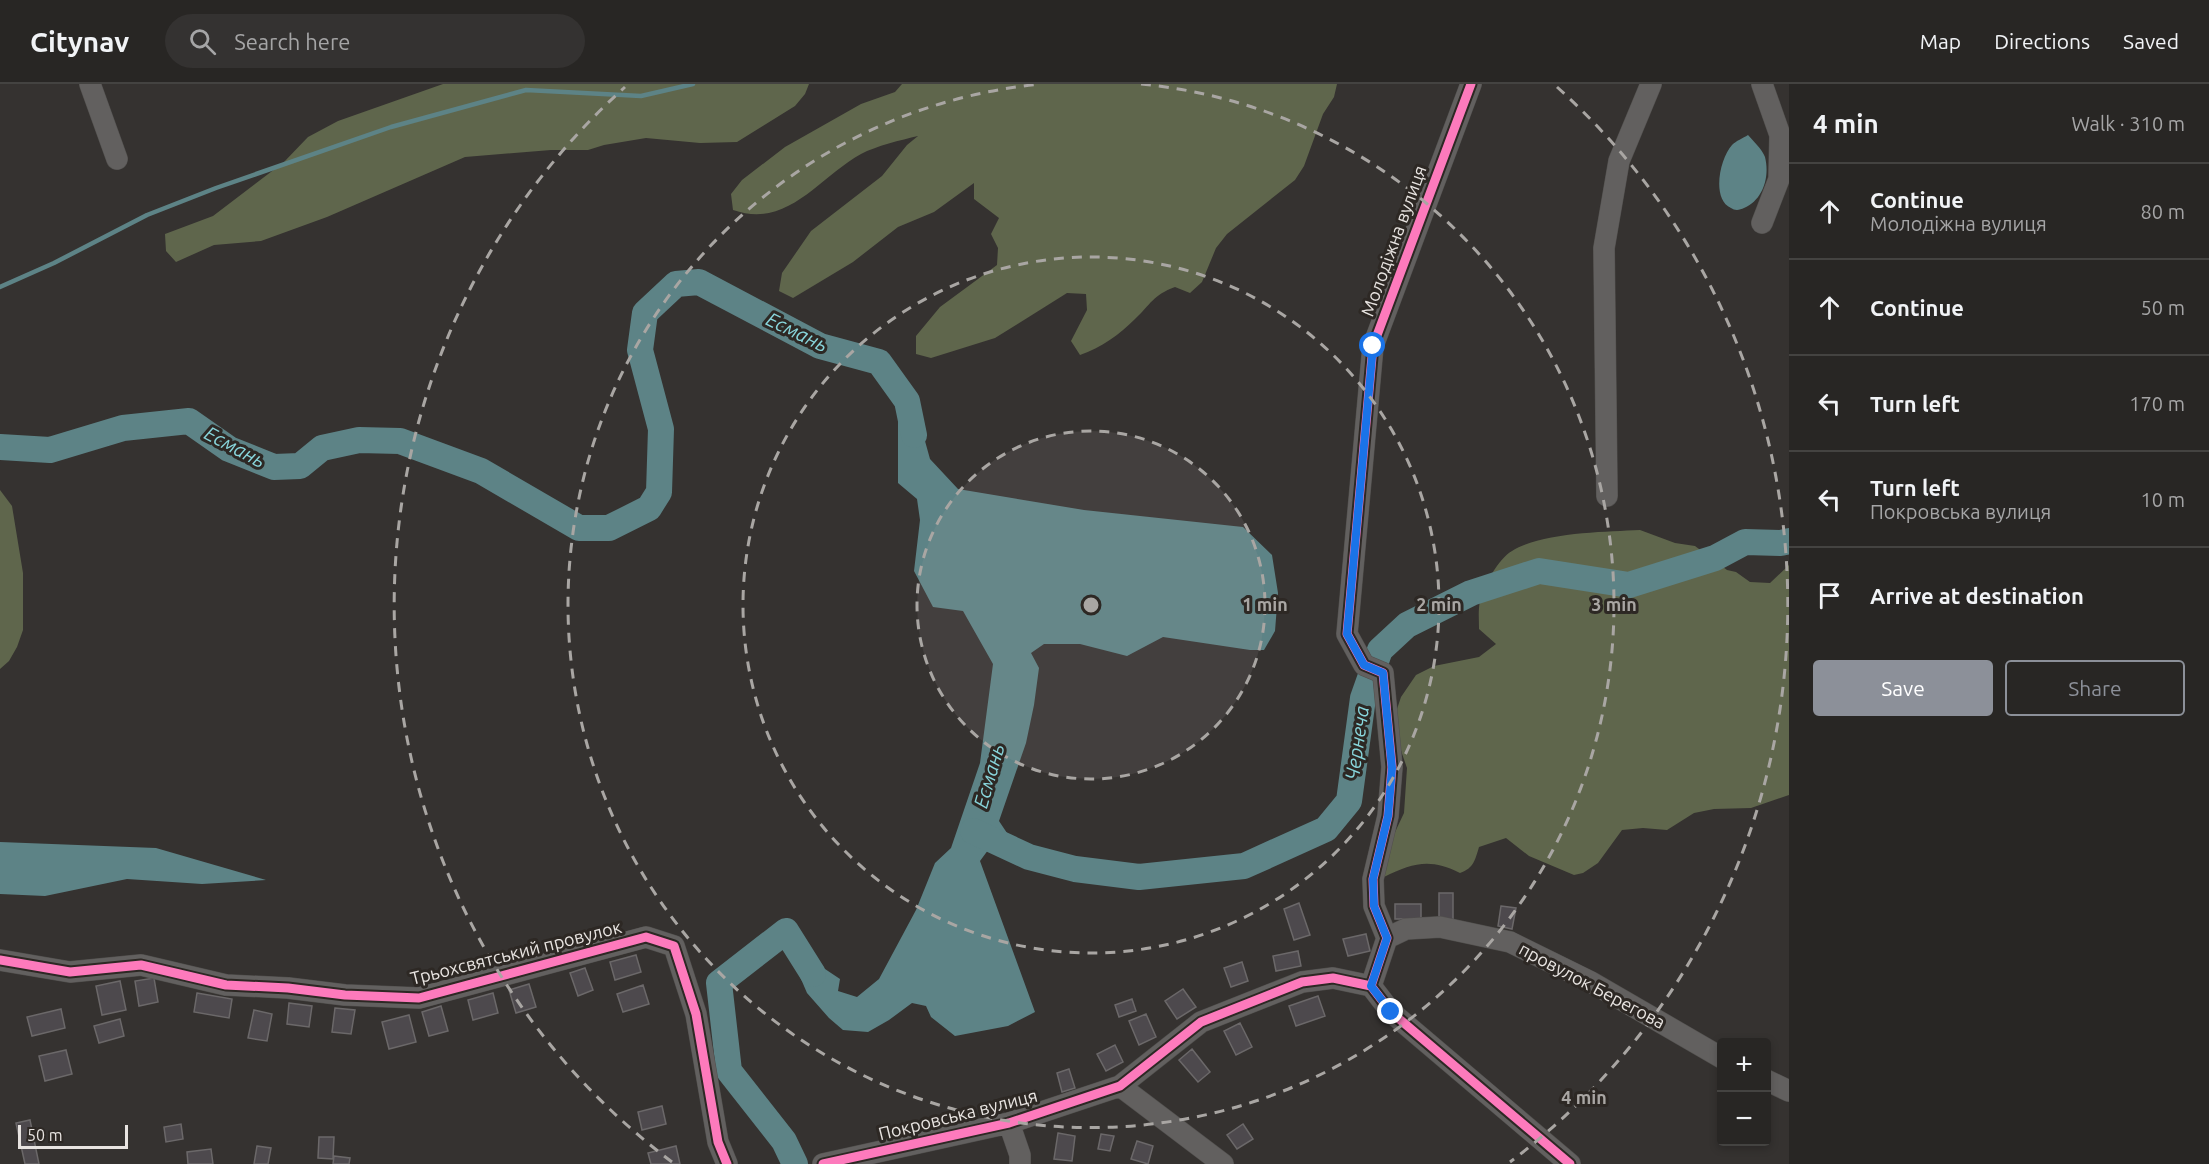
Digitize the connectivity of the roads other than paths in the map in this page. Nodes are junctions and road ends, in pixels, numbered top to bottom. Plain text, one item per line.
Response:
1 (90, 84) edge
2 (1470, 84) edge
3 (1651, 84) edge
4 (1762, 84) edge
5 (117, 159) dead end
6 (1762, 223) dead end
7 (1607, 496) dead end
8 (1387, 938) junction
9 (0, 960) edge
10 (1371, 986) junction
11 (1717, 1055) edge
12 (1771, 1082) edge
13 (1119, 1086) junction
14 (1789, 1091) edge
15 (1009, 1123) junction
16 (825, 1163) edge
17 (727, 1164) edge
18 (1020, 1164) edge
19 (1223, 1164) edge
20 (1570, 1164) edge

1 - 5 street
2 - 8 street, Молодіжна вулиця
3 - 7 street
4 - 6 street
8 - 10 street
8 - 11 street, провулок Берегова
9 - 17 street, Трьохсвятський провулок
10 - 13 street, Покровська вулиця
10 - 20 street
12 - 14 street
13 - 15 street, Покровська вулиця
13 - 19 street
15 - 16 street, Покровська вулиця
15 - 18 street

